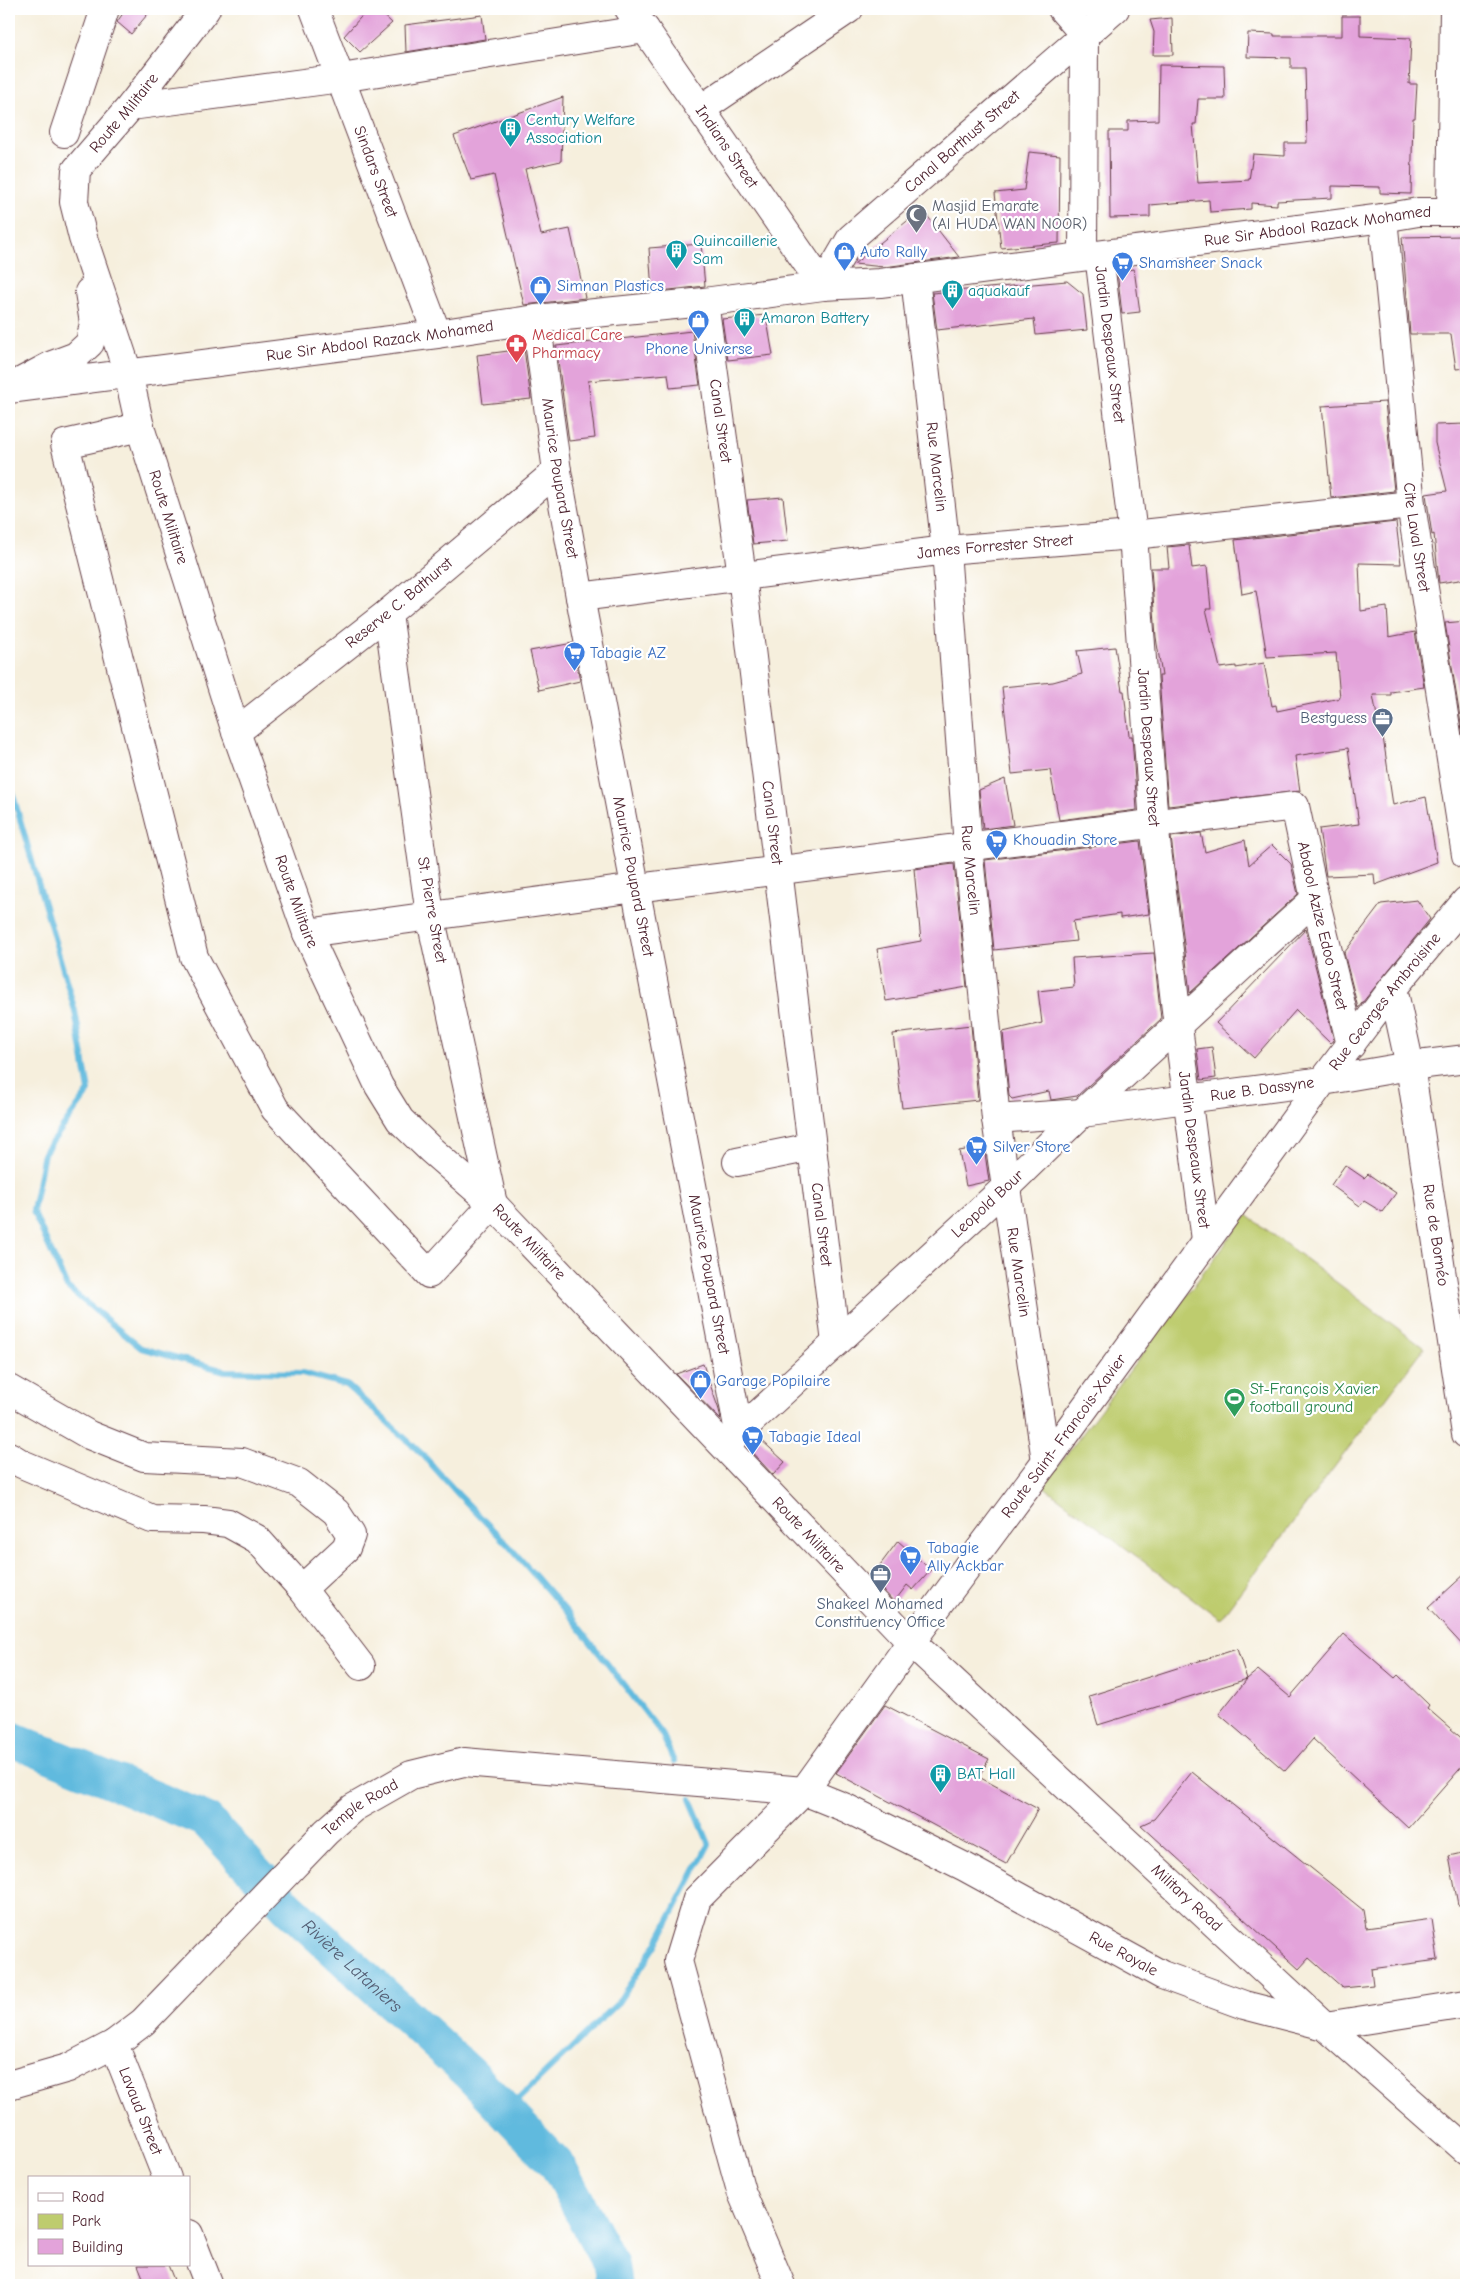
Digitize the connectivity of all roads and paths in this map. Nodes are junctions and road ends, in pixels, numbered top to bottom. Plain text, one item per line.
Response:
1 (105, 9) edge
2 (206, 9) edge
3 (314, 9) edge
4 (849, 9) edge
5 (1062, 9) edge
6 (1115, 9) edge
7 (1454, 9) edge
8 (637, 19) edge
9 (1084, 34) junction
10 (341, 78) junction
11 (131, 106) junction
12 (701, 110) junction
13 (64, 133) dead end
14 (1459, 212) edge
15 (1383, 218) junction
16 (83, 238) junction
17 (1091, 255) junction
18 (915, 278) junction
19 (823, 286) junction
20 (704, 302) junction
21 (536, 319) junction
22 (437, 334) junction
23 (128, 373) junction
24 (9, 388) edge
25 (140, 427) junction
26 (557, 472) junction
27 (1410, 505) junction
28 (1133, 535) junction
29 (946, 550) junction
30 (742, 576) junction
31 (580, 597) junction
32 (388, 613) junction
33 (236, 732) junction
34 (1154, 824) junction
35 (968, 847) junction
36 (1466, 855) edge
37 (778, 870) junction
38 (636, 888) junction
39 (1315, 899) junction
40 (1466, 901) edge
41 (430, 915) junction
42 (307, 933) junction
43 (1393, 988) junction
44 (1178, 1027) junction
45 (1351, 1045) junction
46 (1466, 1059) edge
47 (1410, 1066) junction
48 (1323, 1081) junction
49 (1187, 1099) junction
50 (1082, 1113) junction
51 (996, 1119) junction
52 (812, 1147) junction
53 (737, 1162) dead end
54 (1006, 1187) junction
55 (493, 1204) junction
56 (1206, 1240) junction
57 (836, 1343) junction
58 (9, 1389) edge
59 (1466, 1426) edge
60 (732, 1438) junction
61 (9, 1456) edge
62 (1046, 1461) junction
63 (302, 1590) junction
64 (911, 1642) junction
65 (361, 1666) dead end
66 (804, 1791) junction
67 (1466, 2004) edge
68 (1325, 2026) junction
69 (114, 2044) junction
70 (9, 2085) edge
71 (1466, 2150) edge
72 (166, 2176) edge
73 (190, 2237) edge
74 (209, 2285) edge
75 (781, 2285) edge

1 - 13 street
2 - 11 street, Route Militaire
3 - 10 street, Sindars Street
4 - 12 street
5 - 9 street
6 - 9 street, Canal Barthust Street
7 - 14 street
8 - 10 street
8 - 12 street, Indians Street
9 - 17 street, Jardin Despeaux Street
9 - 19 street, Canal Barthust Street
10 - 11 street
10 - 22 street, Sindars Street
11 - 16 street, Route Militaire
12 - 19 street, Indians Street
14 - 15 street, Rue Sir Abdool Razack Mohamed
15 - 17 street, Rue Sir Abdool Razack Mohamed
15 - 27 street, Cite Laval Street
16 - 23 street, Route Militaire
16 - 24 street
17 - 18 street, Rue Sir Abdool Razack Mohamed
17 - 28 street, Jardin Despeaux Street
18 - 19 street, Rue Sir Abdool Razack Mohamed
18 - 29 street, Rue Marcelin
19 - 20 street, Rue Sir Abdool Razack Mohamed
20 - 21 street, Rue Sir Abdool Razack Mohamed
20 - 30 street, Canal Street
21 - 22 street, Rue Sir Abdool Razack Mohamed
21 - 26 street, Maurice Poupard Street
22 - 23 street, Rue Sir Abdool Razack Mohamed
23 - 24 street, Rue Sir Abdool Razack Mohamed
23 - 25 street, Route Militaire
25 - 33 street, Route Militaire
25 - 55 street
26 - 31 street, Maurice Poupard Street
26 - 32 street, Reserve C. Bathurst
27 - 28 street, James Forrester Street
27 - 36 street, Cite Laval Street
28 - 29 street, James Forrester Street
28 - 34 street, Jardin Despeaux Street
29 - 30 street, James Forrester Street
29 - 35 street, Rue Marcelin
30 - 31 street, James Forrester Street
30 - 37 street, Canal Street
31 - 38 street, Maurice Poupard Street
32 - 33 street, Reserve C. Bathurst
32 - 41 street, St. Pierre Street
33 - 42 street, Route Militaire
34 - 35 street
34 - 39 street, Abdool Azize Edoo Street
34 - 44 street, Jardin Despeaux Street
35 - 37 street
35 - 51 street, Rue Marcelin
37 - 38 street
37 - 52 street, Canal Street
38 - 41 street
38 - 60 street, Maurice Poupard Street
39 - 44 street, Leopold Bour
39 - 45 street, Abdool Azize Edoo Street
40 - 43 street, Rue Georges Ambroisine
41 - 42 street
41 - 55 street, St. Pierre Street
42 - 55 street, Route Militaire
43 - 45 street, Rue Georges Ambroisine
43 - 47 street, Rue de Bornéo
44 - 49 street, Jardin Despeaux Street
44 - 50 street, Leopold Bour
45 - 48 street, Rue Georges Ambroisine
46 - 47 street, Rue B. Dassyne
47 - 48 street, Rue B. Dassyne
47 - 59 street, Rue de Bornéo
48 - 49 street, Rue B. Dassyne
48 - 56 street, Route Saint- Francois-Xavier
49 - 50 street, Rue B. Dassyne
49 - 56 street, Jardin Despeaux Street
50 - 51 street, Rue B. Dassyne
50 - 54 street, Leopold Bour
51 - 54 street, Rue Marcelin
52 - 53 street
52 - 57 street, Canal Street
54 - 57 street, Leopold Bour
54 - 62 street, Rue Marcelin
55 - 60 street, Route Militaire
56 - 62 street, Route Saint- Francois-Xavier
57 - 60 street, Leopold Bour
58 - 63 street
60 - 64 street, Route Militaire
61 - 63 street
62 - 64 street, Route Saint- Francois-Xavier
63 - 65 street
64 - 66 street, Route Saint- Francois-Xavier
64 - 68 street, Military Road
66 - 68 street, Rue Royale
66 - 69 street, Temple Road
66 - 75 street, Route Saint- Francois-Xavier
67 - 68 street, Rue Royale
68 - 71 street, Military Road
69 - 70 street, Temple Road
69 - 72 street, Lavaud Street
73 - 74 street

